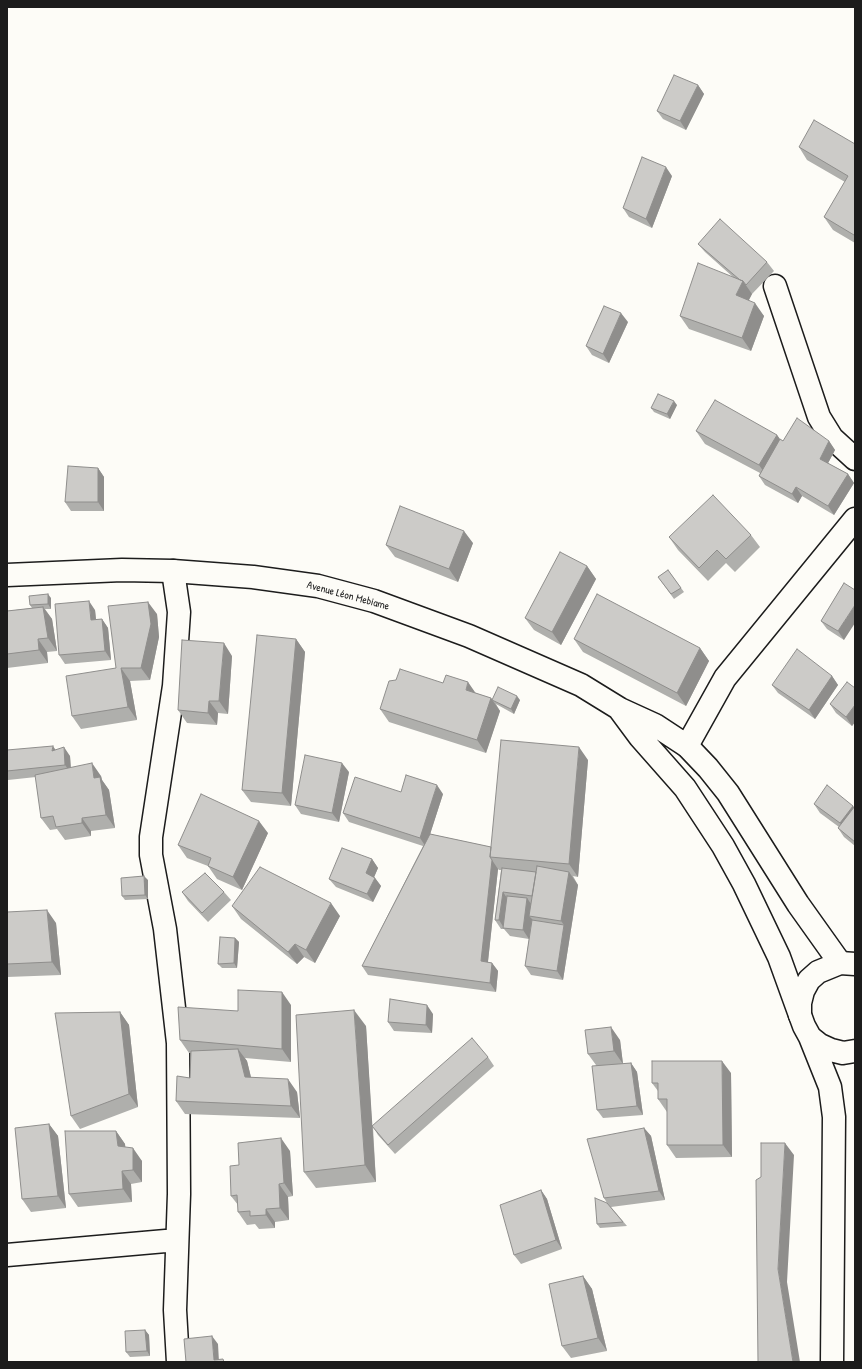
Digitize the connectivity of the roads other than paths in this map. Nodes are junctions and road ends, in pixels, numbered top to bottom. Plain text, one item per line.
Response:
1 (775, 286) dead end
2 (855, 459) edge
3 (855, 519) edge
4 (173, 570) junction
5 (7, 575) edge
6 (620, 709) junction
7 (687, 746) junction
8 (851, 963) edge
9 (800, 1015) junction
10 (810, 1037) junction
11 (855, 1052) edge
12 (177, 1240) junction
13 (7, 1256) edge
14 (178, 1362) edge
15 (832, 1362) edge

1 - 2 street
3 - 7 street
4 - 5 street, Avenue Léon Mebiame
4 - 6 street, Avenue Léon Mebiame
4 - 12 street
6 - 7 street, Avenue Léon Mebiame
6 - 9 street
7 - 8 street, Avenue Léon Mebiame
8 - 9 street
9 - 10 street
10 - 11 street
10 - 15 street
12 - 13 street
12 - 14 street

